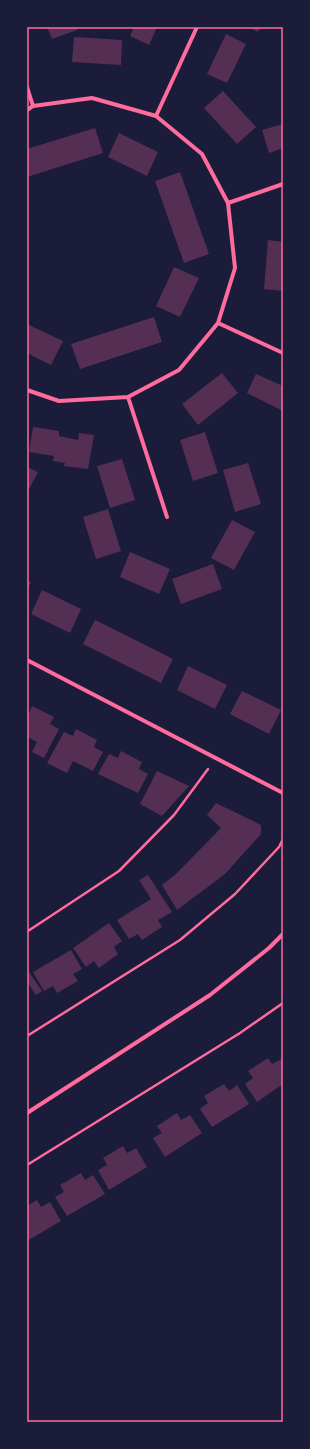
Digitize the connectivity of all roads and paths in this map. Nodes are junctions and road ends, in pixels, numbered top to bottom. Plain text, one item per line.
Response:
1 (198, 27) edge
2 (27, 87) edge
3 (33, 106) junction
4 (27, 110) edge
5 (156, 116) junction
6 (283, 184) edge
7 (228, 203) junction
8 (218, 324) junction
9 (283, 353) edge
10 (27, 390) edge
11 (128, 397) junction
12 (168, 517) dead end
13 (27, 660) edge
14 (216, 757) junction
15 (283, 793) edge
16 (283, 839) edge
17 (27, 930) edge
18 (283, 934) edge
19 (283, 1003) edge
20 (27, 1036) edge
21 (27, 1113) edge
22 (27, 1165) edge

1 - 5 street
2 - 3 street
3 - 4 street
3 - 5 street
5 - 7 street
6 - 7 street
7 - 8 street
8 - 9 street
8 - 11 street
10 - 11 street
11 - 12 street
13 - 14 street
14 - 15 street
14 - 17 path
16 - 20 path
18 - 21 street
19 - 22 path

